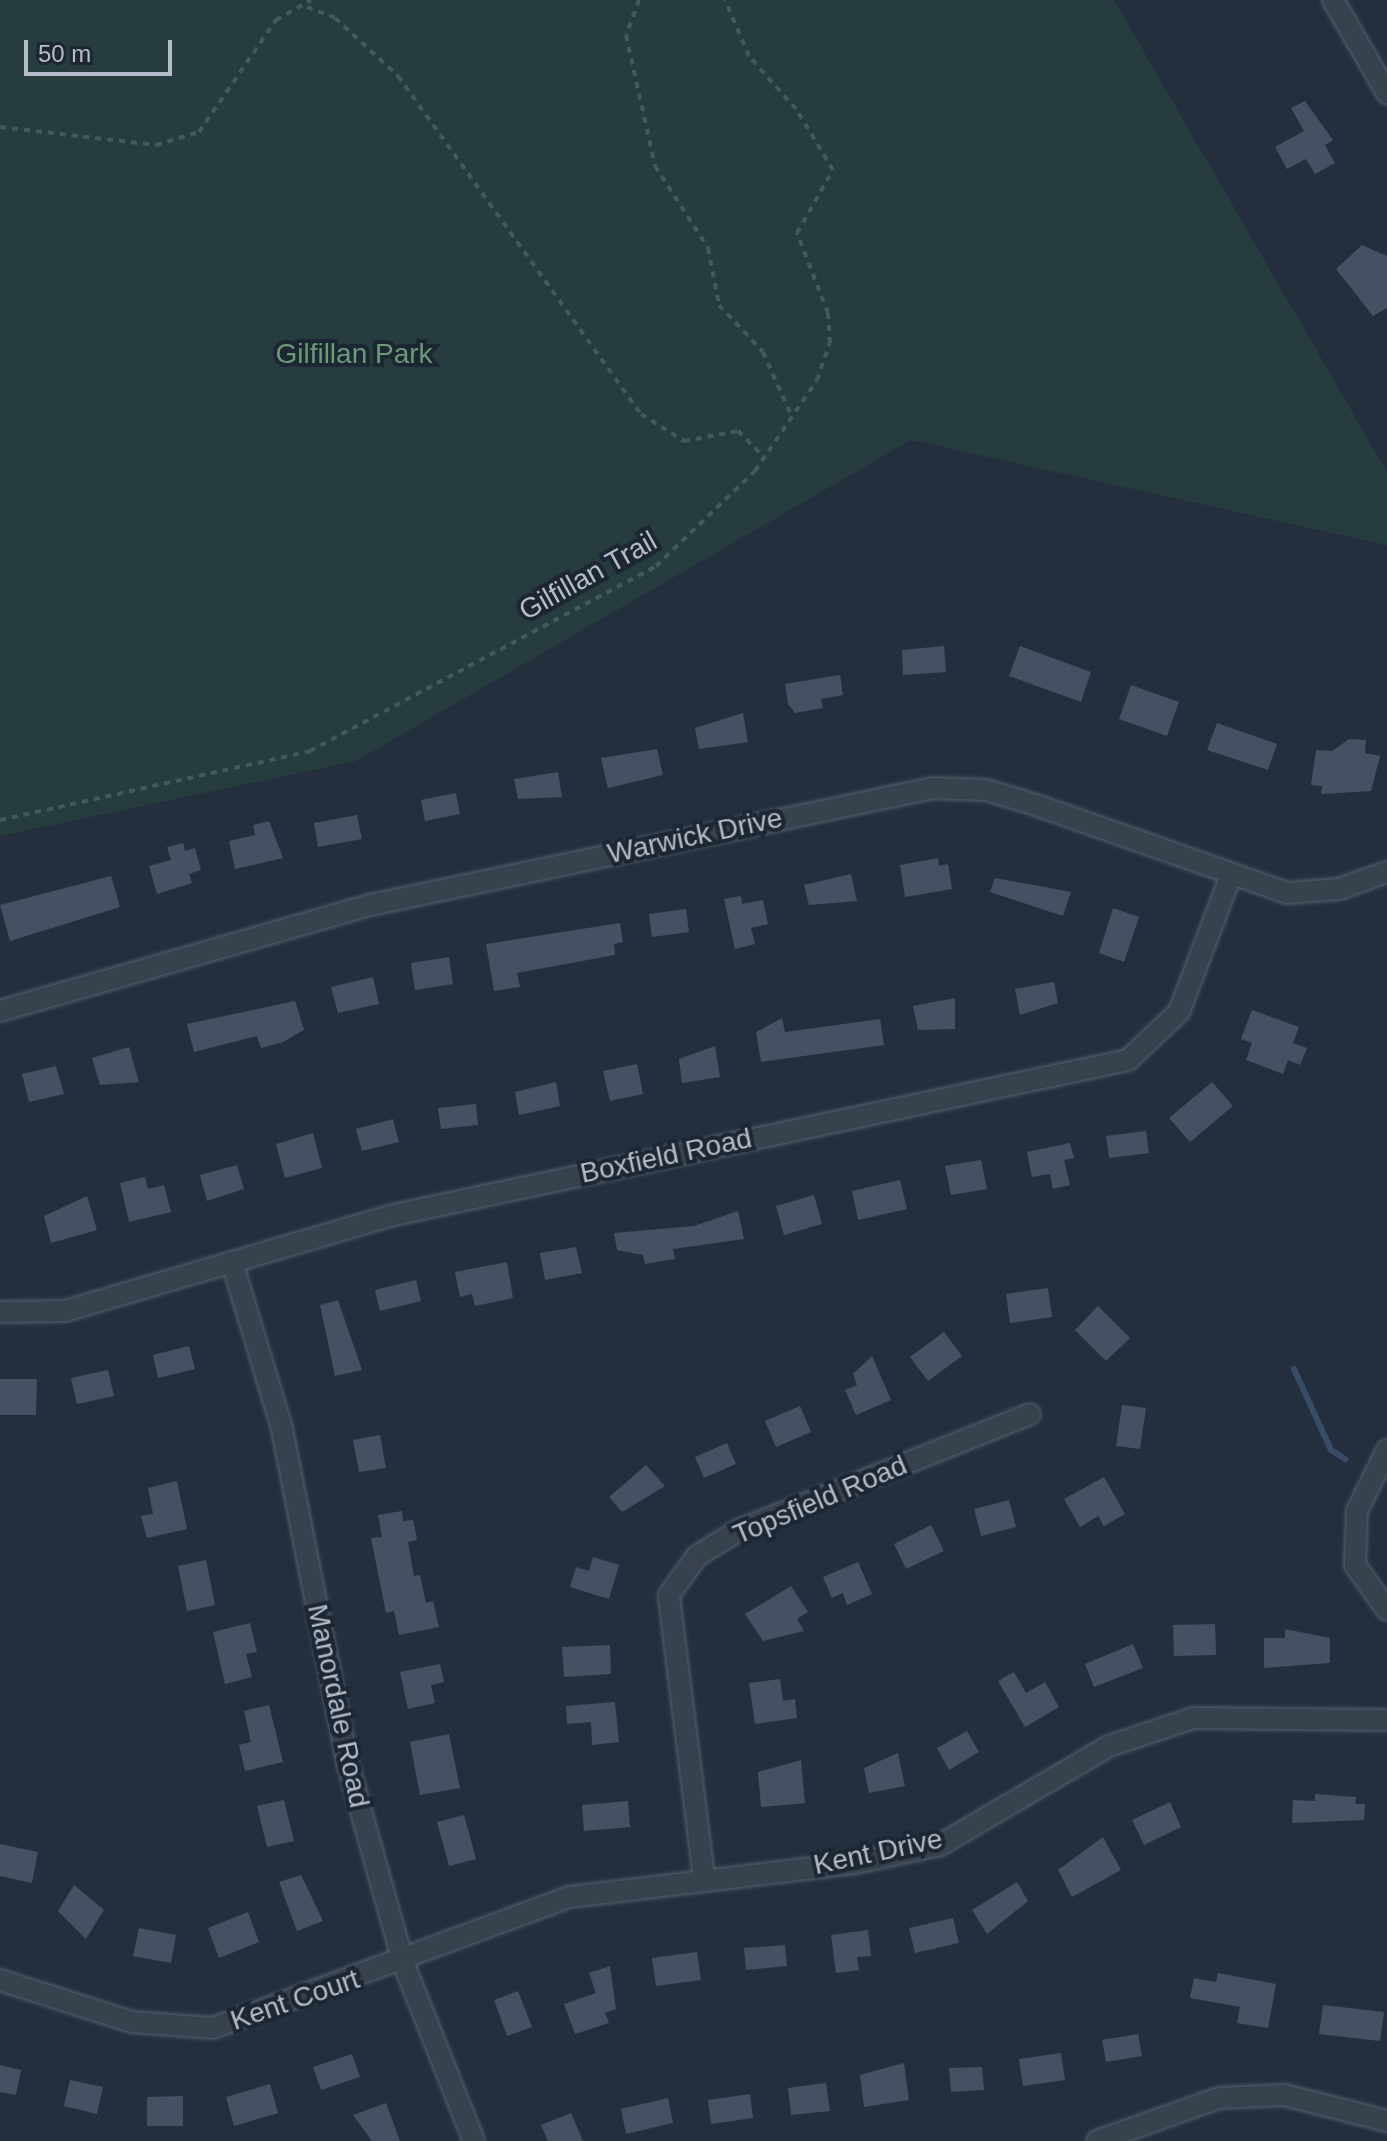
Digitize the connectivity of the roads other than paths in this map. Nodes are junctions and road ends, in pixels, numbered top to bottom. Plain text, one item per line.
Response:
1 (1333, 0) edge
2 (1387, 93) edge
3 (1387, 872) edge
4 (1230, 878) junction
5 (0, 1011) edge
6 (232, 1262) junction
7 (0, 1312) edge
8 (1030, 1414) dead end
9 (1387, 1450) edge
10 (1387, 1610) edge
11 (1387, 1720) edge
12 (704, 1878) junction
13 (403, 1962) junction
14 (0, 1980) edge
15 (1387, 2121) edge
16 (474, 2141) edge
17 (1097, 2141) edge

1 - 2 street
3 - 4 street, Warwick Drive
4 - 5 street, Warwick Drive
4 - 6 street, Boxfield Road
6 - 7 street, Boxfield Road
6 - 13 street, Manordale Road
8 - 12 street, Topsfield Road
9 - 10 street
11 - 12 street, Kent Drive
12 - 13 street, Kent Drive
13 - 14 street, Kent Court
13 - 16 street, Manordale Road
15 - 17 street

